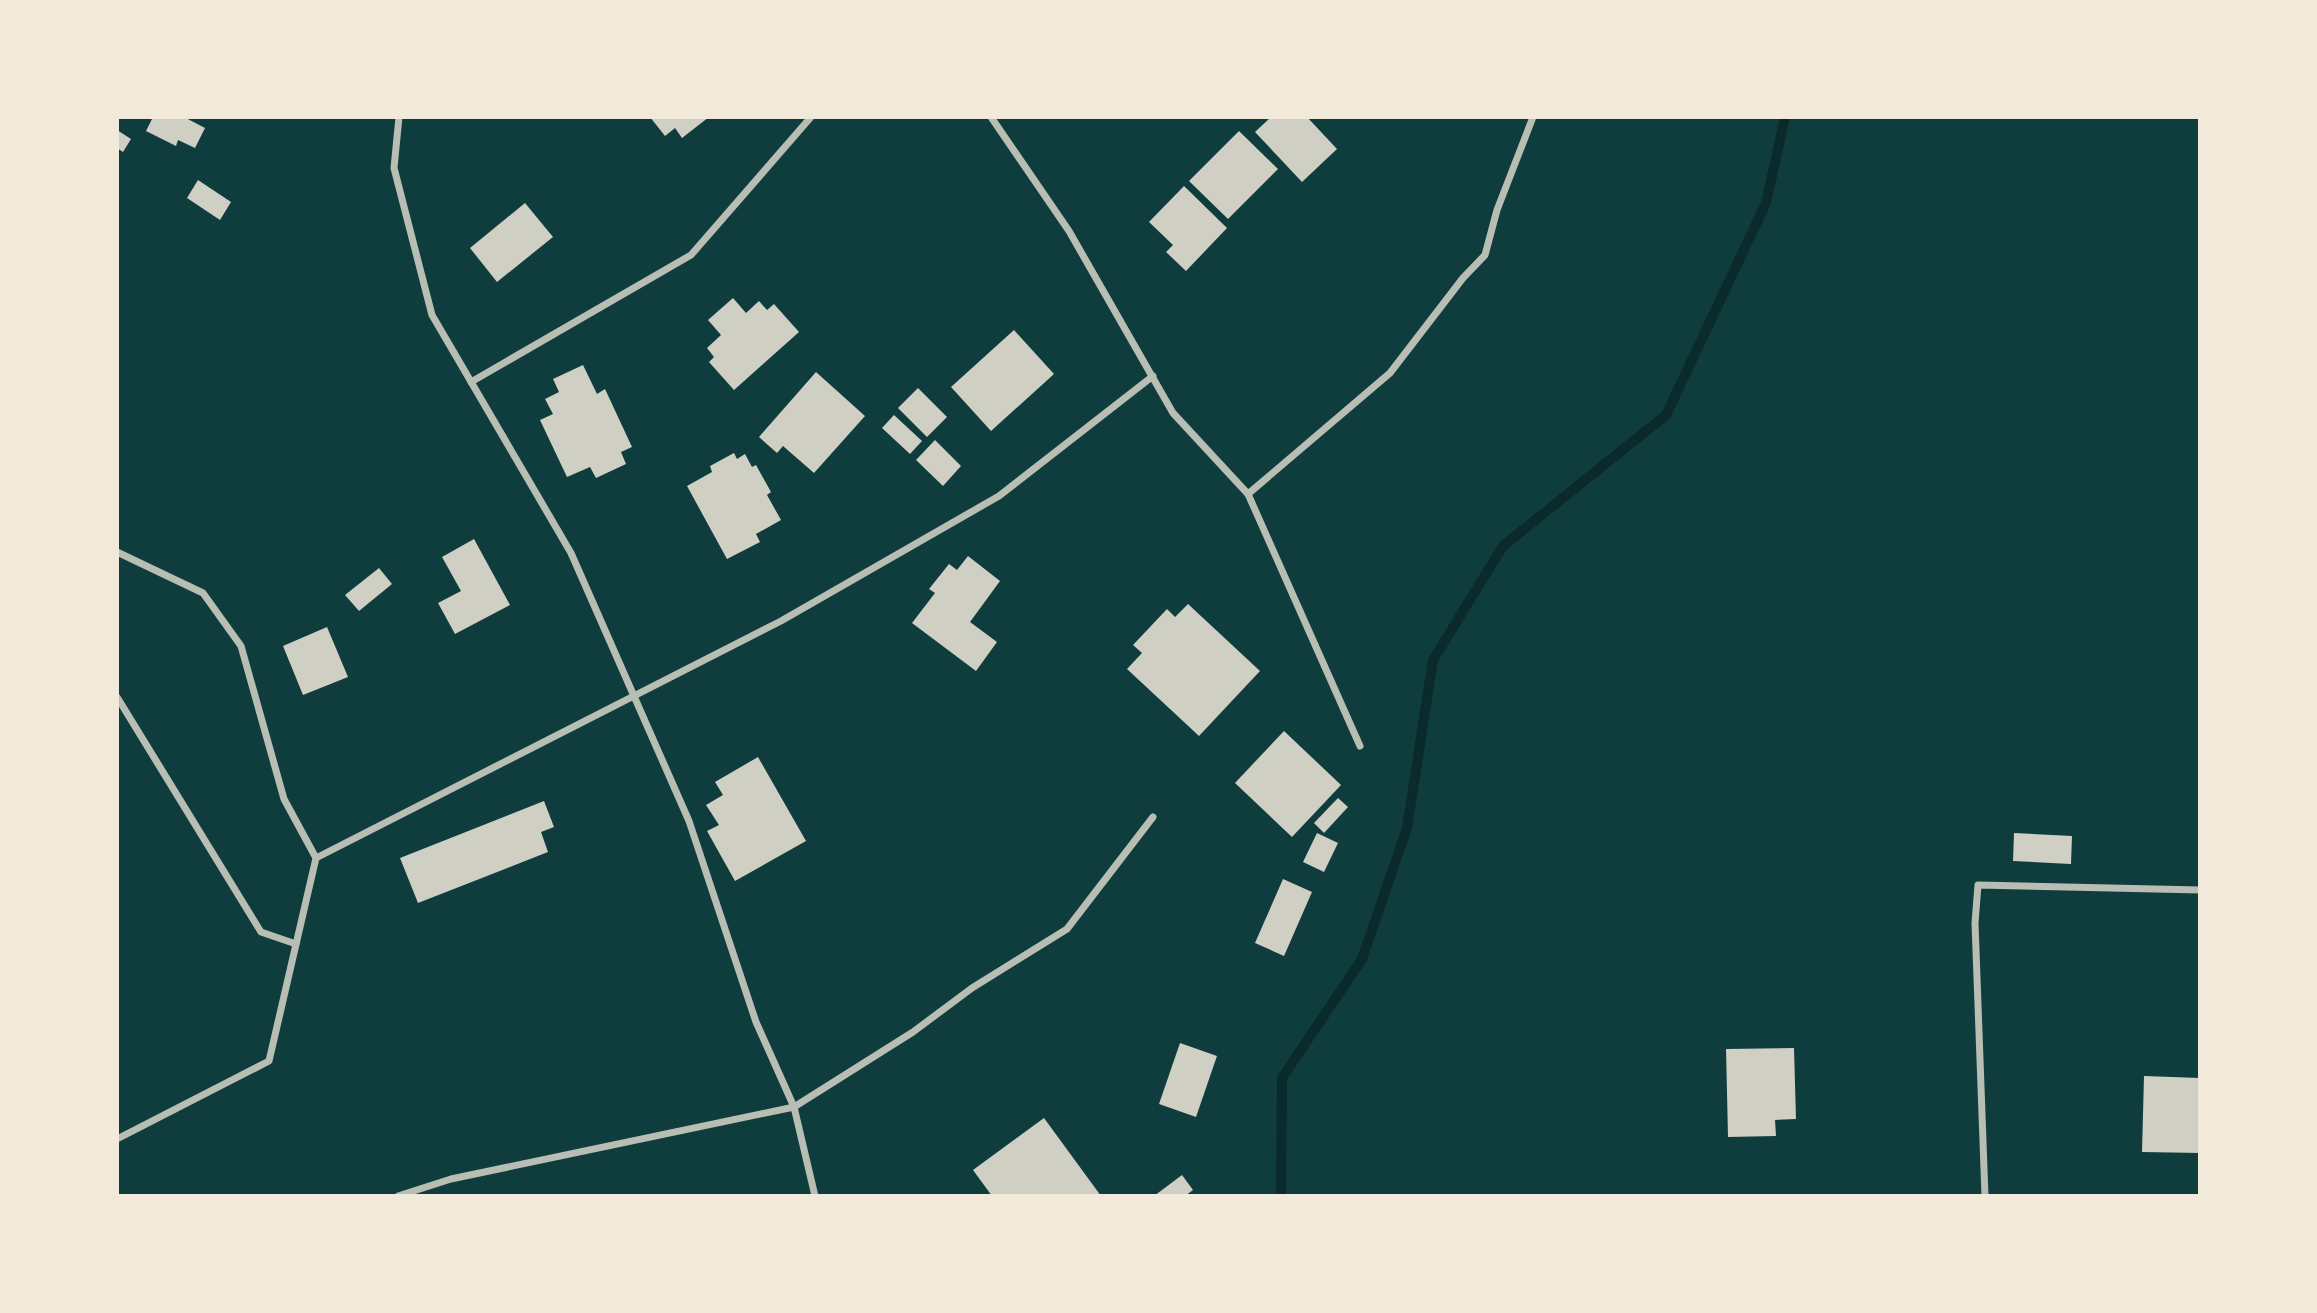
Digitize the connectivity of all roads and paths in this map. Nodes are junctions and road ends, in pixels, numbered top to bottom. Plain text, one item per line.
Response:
1 (399, 117) edge
2 (811, 117) edge
3 (992, 117) edge
4 (1533, 117) edge
5 (1153, 376) junction
6 (471, 382) junction
7 (1248, 494) junction
8 (117, 552) edge
9 (634, 695) junction
10 (117, 697) edge
11 (1360, 746) dead end
12 (1153, 817) dead end
13 (316, 858) junction
14 (2200, 891) edge
15 (296, 944) junction
16 (794, 1107) junction
17 (117, 1139) edge
18 (398, 1196) edge
19 (815, 1196) edge
20 (1985, 1196) edge

1 - 6 street
2 - 6 street
3 - 5 street
4 - 7 street
5 - 7 street
5 - 9 street
6 - 9 street
7 - 11 street
8 - 13 street
9 - 13 street
9 - 16 street
10 - 15 street
12 - 16 street
13 - 15 street
14 - 20 street
15 - 17 street
16 - 18 street
16 - 19 street

